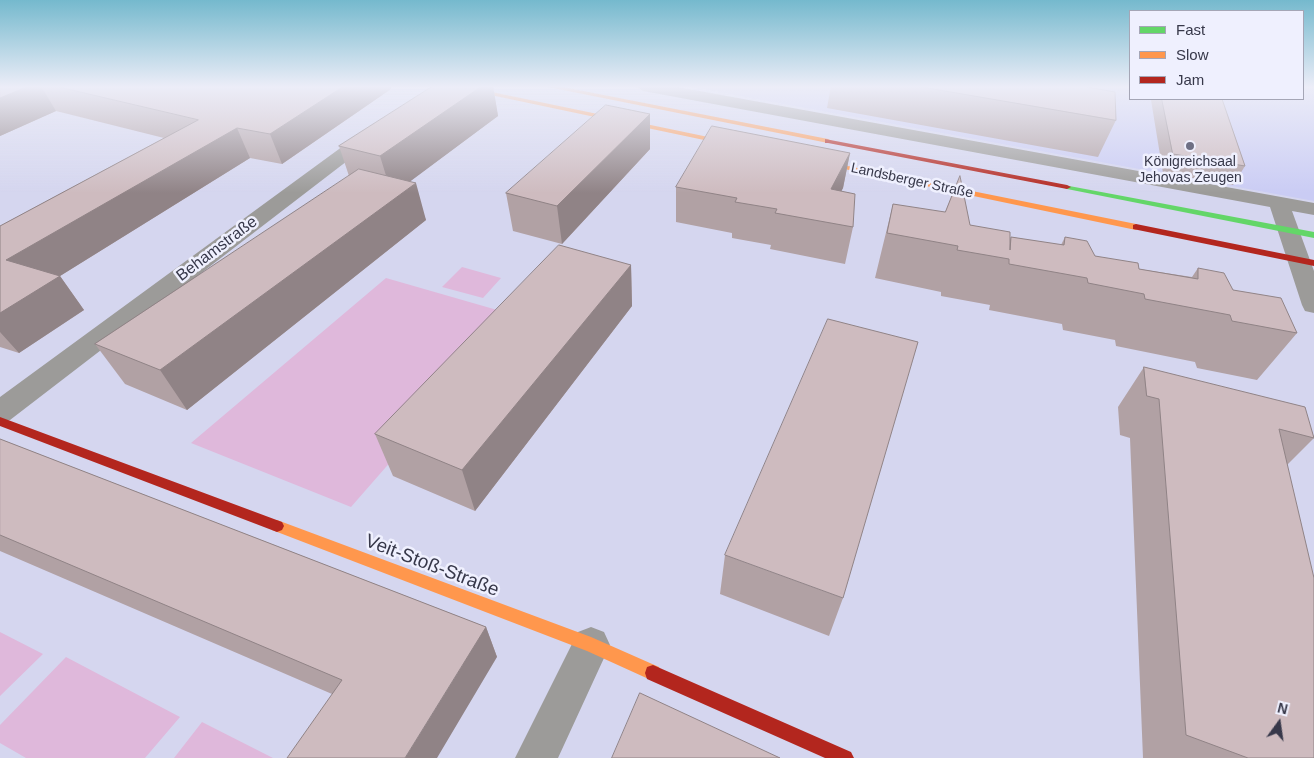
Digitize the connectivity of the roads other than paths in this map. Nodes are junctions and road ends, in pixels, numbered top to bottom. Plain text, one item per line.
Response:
1 (387, 121) edge
2 (624, 121) edge
3 (728, 121) edge
4 (835, 121) edge
5 (754, 148) edge
6 (801, 158) edge
7 (1279, 203) junction
8 (1314, 209) edge
9 (1288, 230) junction
10 (1314, 235) edge
11 (1306, 261) edge
12 (1314, 305) edge
13 (0, 412) edge
14 (0, 421) edge
15 (591, 645) junction
16 (536, 758) edge
17 (845, 758) edge

1 - 13 street, Behamstraße
2 - 5 street
3 - 9 street, Landsberger Straße
4 - 7 street
6 - 11 street, Landsberger Straße
7 - 8 street
7 - 9 street
9 - 10 street, Landsberger Straße
9 - 11 street
11 - 12 street
14 - 15 street, Veit-Stoß-Straße
15 - 16 street
15 - 17 street, Veit-Stoß-Straße

